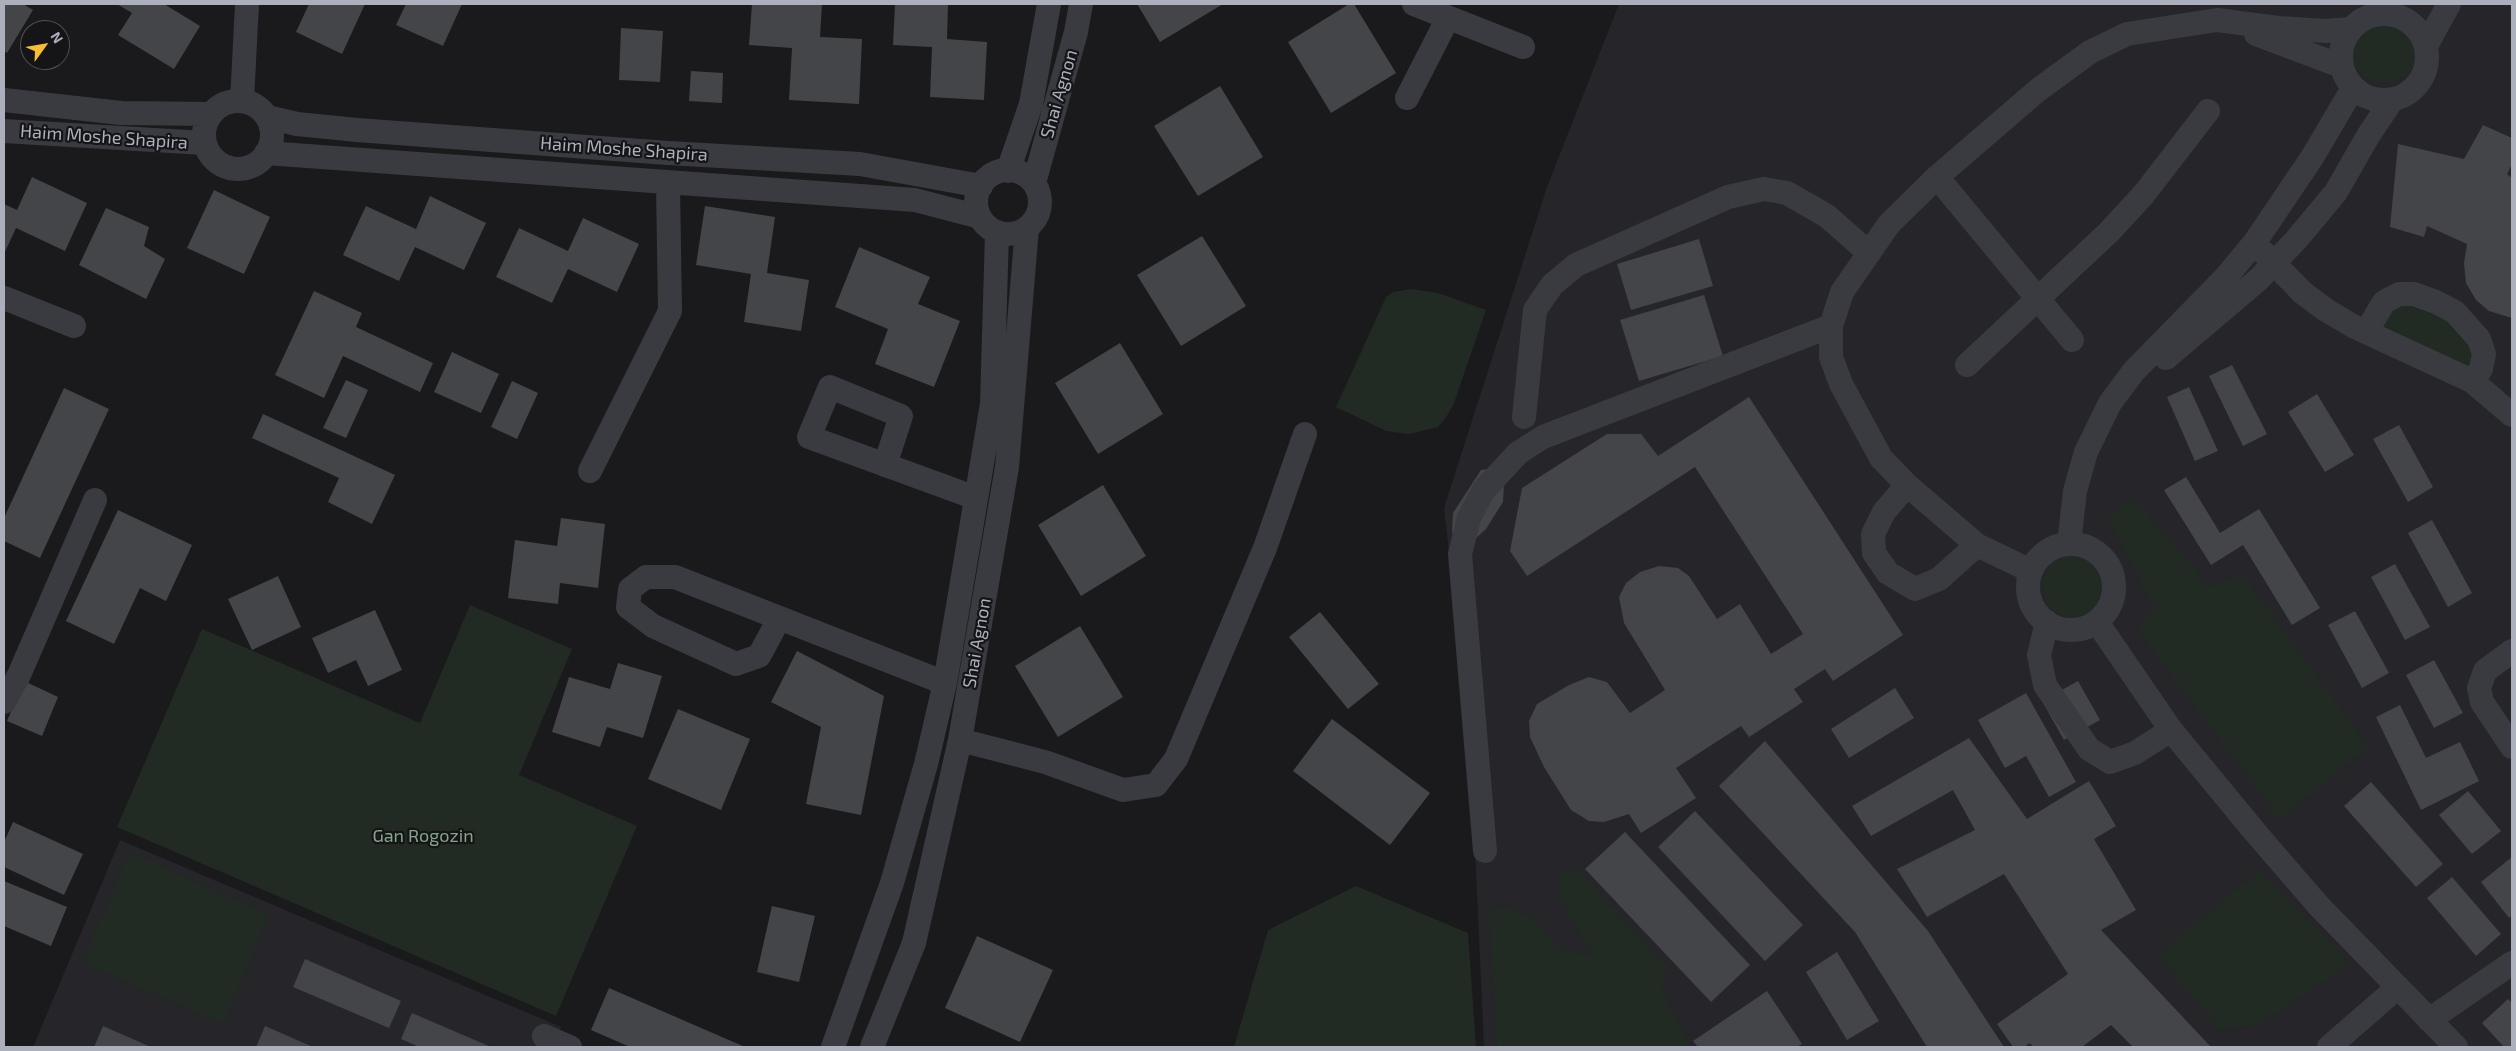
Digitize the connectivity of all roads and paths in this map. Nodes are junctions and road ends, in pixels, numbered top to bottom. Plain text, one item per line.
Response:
1 (246, 4) edge
2 (1049, 4) edge
3 (1081, 4) edge
4 (1414, 4) edge
5 (2449, 4) edge
6 (2398, 9) edge
7 (1448, 18) junction
8 (2217, 20) junction
9 (2350, 30) junction
10 (2426, 46) junction
11 (1523, 47) dead end
12 (2341, 66) junction
13 (2353, 88) junction
14 (1408, 98) dead end
15 (4, 100) edge
16 (2392, 100) junction
17 (242, 101) junction
18 (2208, 111) dead end
19 (210, 114) junction
20 (267, 117) junction
21 (4, 131) edge
22 (204, 143) junction
23 (266, 153) junction
24 (1008, 171) junction
25 (1937, 177) junction
26 (1034, 183) junction
27 (668, 184) junction
28 (981, 186) junction
29 (988, 225) junction
30 (1027, 228) junction
31 (2255, 242) junction
32 (1869, 253) junction
33 (2273, 266) junction
34 (4, 298) edge
35 (2038, 298) junction
36 (74, 326) dead end
37 (1831, 326) junction
38 (2366, 332) junction
39 (2072, 340) dead end
40 (1967, 364) dead end
41 (2472, 381) junction
42 (2512, 415) edge
43 (1524, 417) dead end
44 (1305, 434) dead end
45 (885, 465) dead end
46 (590, 471) dead end
47 (1907, 485) junction
48 (2075, 491) junction
49 (976, 498) junction
50 (95, 500) dead end
51 (2069, 544) junction
52 (1977, 545) junction
53 (2031, 571) junction
54 (780, 619) junction
55 (2047, 622) junction
56 (2097, 622) junction
57 (2512, 651) edge
58 (945, 683) junction
59 (4, 702) edge
60 (2171, 730) junction
61 (960, 740) junction
62 (2512, 747) edge
63 (1484, 851) dead end
64 (2512, 963) edge
65 (2398, 987) junction
66 (2429, 1020) junction
67 (544, 1036) dead end
68 (570, 1047) edge
69 (834, 1047) edge
70 (872, 1047) edge
71 (2329, 1047) edge
72 (2456, 1047) edge

1 - 17 street
2 - 24 street, Shai Agnon
3 - 26 street, Shai Agnon
4 - 7 street
5 - 10 street
6 - 9 street
6 - 10 street
7 - 11 street
7 - 14 street
8 - 9 street
8 - 12 street
8 - 25 street
9 - 12 street
10 - 16 street
12 - 13 street
13 - 16 street
13 - 31 street
15 - 19 street, Haim Moshe Shapira
16 - 33 street
17 - 19 street
17 - 20 street
18 - 35 street
19 - 22 street
20 - 23 street
20 - 28 street, Haim Moshe Shapira
21 - 22 street, Haim Moshe Shapira
22 - 23 street
23 - 27 street, Haim Moshe Shapira
24 - 26 street
24 - 28 street
25 - 32 street
25 - 35 street
26 - 30 street
27 - 29 street, Haim Moshe Shapira
27 - 46 street
28 - 29 street
29 - 30 street
29 - 49 street, Shai Agnon
30 - 61 street, Shai Agnon
31 - 33 street
31 - 48 street
32 - 37 street
32 - 43 street
33 - 38 street
33 - 48 street
34 - 36 street
35 - 39 street
35 - 40 street
37 - 47 street
37 - 63 street
38 - 41 street
38 - 41 street
41 - 42 street
44 - 61 street
45 - 49 street
47 - 52 street
47 - 52 street
48 - 51 street
49 - 58 street, Shai Agnon
50 - 59 street
51 - 53 street
51 - 56 street
52 - 53 street
53 - 55 street
54 - 54 street
54 - 58 street
55 - 56 street
55 - 60 street
56 - 60 street
57 - 62 street
58 - 69 street, Shai Agnon
60 - 65 street
61 - 70 street, Shai Agnon
64 - 66 street
65 - 66 street
65 - 71 street
66 - 72 street
67 - 68 street

